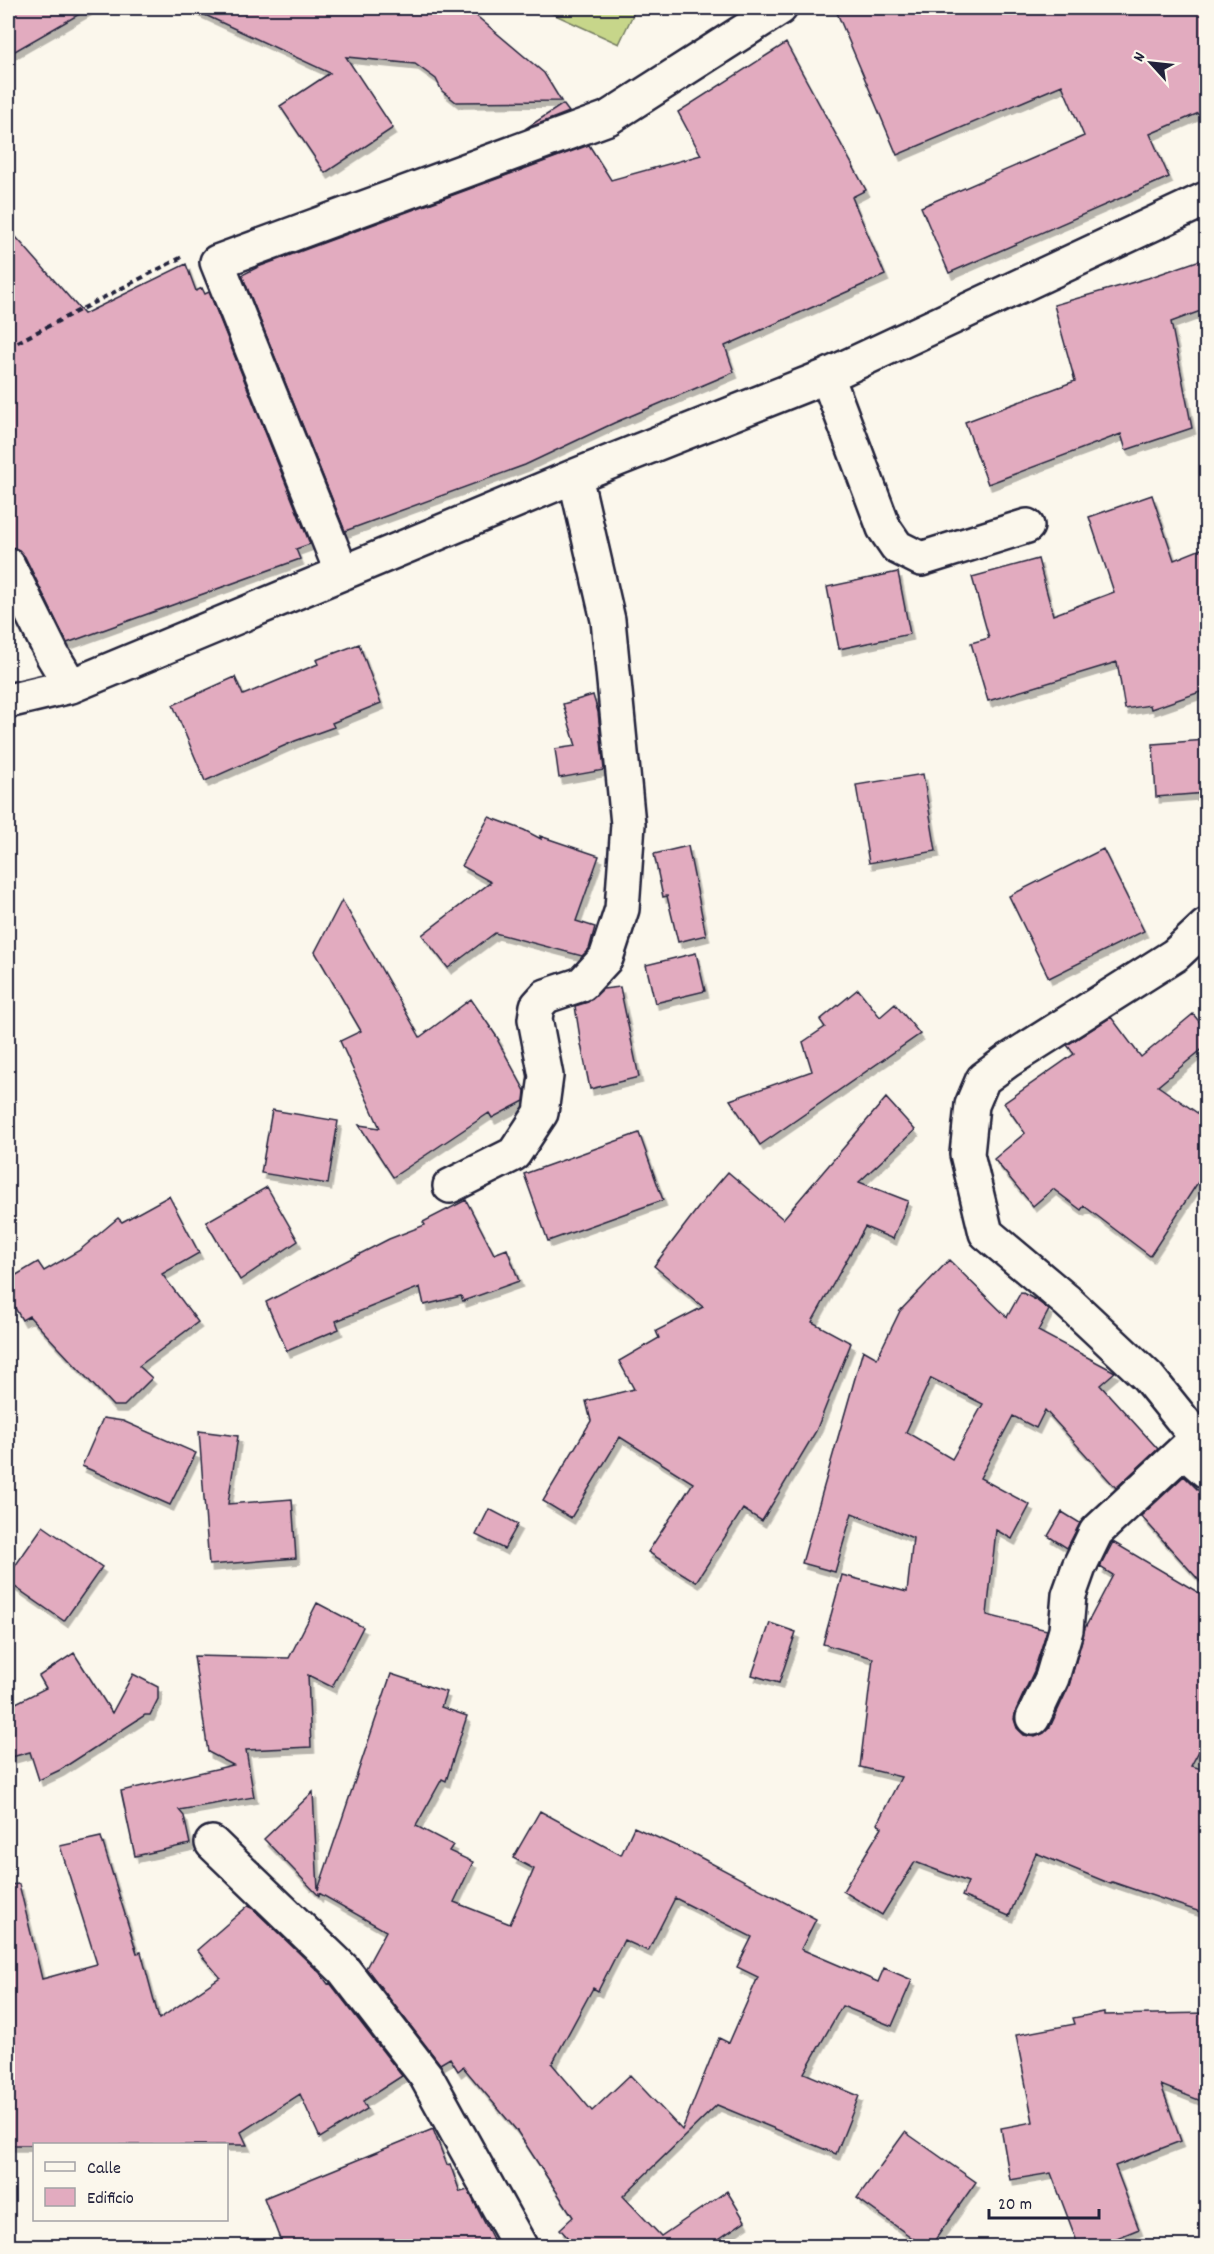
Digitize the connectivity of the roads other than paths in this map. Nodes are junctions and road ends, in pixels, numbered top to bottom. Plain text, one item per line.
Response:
1 (780, 8) edge
2 (1206, 199) edge
3 (827, 376) junction
4 (575, 476) junction
5 (1028, 526) dead end
6 (8, 565) edge
7 (342, 573) junction
8 (71, 686) junction
9 (8, 701) edge
10 (1206, 926) edge
11 (450, 1186) dead end
12 (1197, 1438) junction
13 (1206, 1471) edge
14 (1033, 1718) dead end
15 (212, 1843) dead end
16 (520, 2247) edge

1 - 7 street
2 - 3 street
3 - 4 street
3 - 5 street
4 - 7 street
4 - 11 street
6 - 8 street
7 - 8 street
8 - 9 street
10 - 12 street
12 - 13 street
12 - 14 street
15 - 16 street

